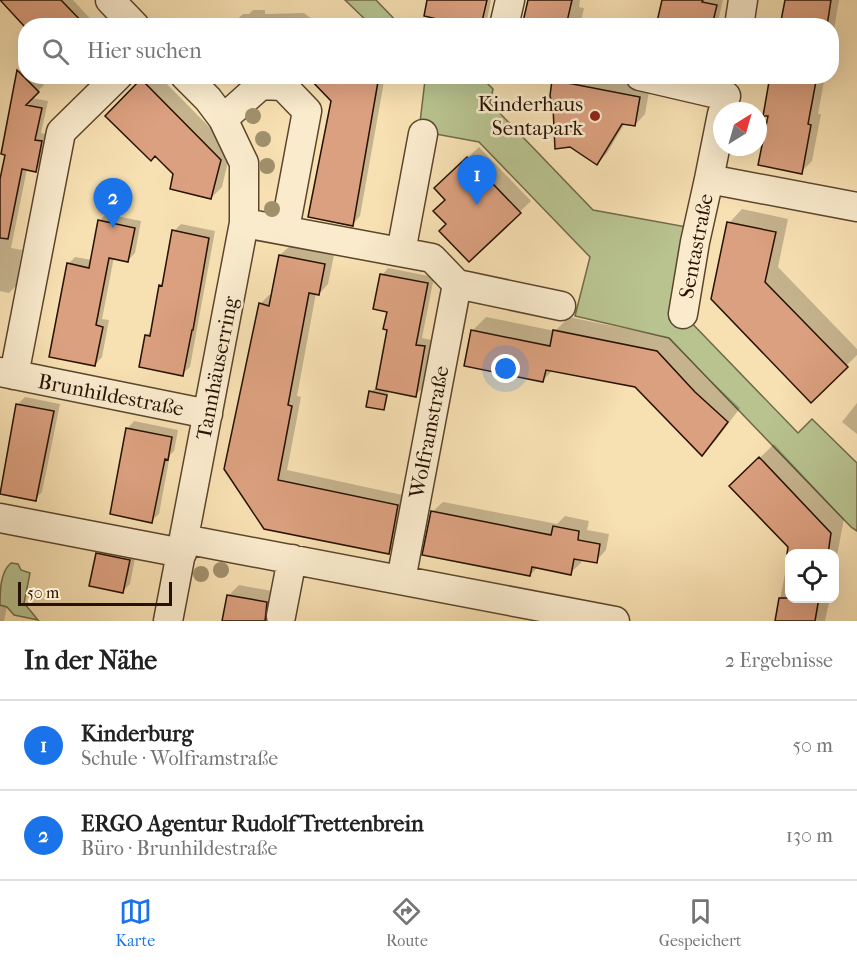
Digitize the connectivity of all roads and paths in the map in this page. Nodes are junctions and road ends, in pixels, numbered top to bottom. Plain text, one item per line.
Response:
1 (110, 0) edge
2 (510, 0) edge
3 (743, 0) edge
4 (127, 18) edge
5 (506, 18) edge
6 (740, 18) edge
7 (110, 84) edge
8 (194, 84) edge
9 (670, 84) edge
10 (725, 99) edge
11 (223, 119) junction
12 (423, 134) dead end
13 (709, 179) junction
14 (857, 207) edge
15 (244, 223) junction
16 (285, 229) junction
17 (401, 252) junction
18 (457, 284) junction
19 (561, 306) dead end
20 (683, 314) dead end
21 (7, 374) edge
22 (208, 414) junction
23 (0, 518) edge
24 (183, 546) junction
25 (292, 559) junction
26 (401, 580) junction
27 (281, 616) dead end
28 (168, 621) edge
29 (615, 621) edge

1 - 4 street
2 - 5 street
3 - 6 street
7 - 21 street, Brunhildestraße
8 - 11 street, Tannhäuserring
9 - 10 street
10 - 13 street, Sentastraße
11 - 15 street, Tannhäuserring
11 - 16 street
12 - 17 street
13 - 14 street, Sentastraße
13 - 20 street, Sentastraße
15 - 16 street
15 - 22 street, Tannhäuserring
16 - 17 street
17 - 18 street
18 - 19 street
18 - 26 street, Wolframstraße
21 - 22 street, Brunhildestraße
22 - 24 street, Tannhäuserring
23 - 24 street
24 - 25 street
24 - 28 street, Tannhäuserring
25 - 26 street
25 - 27 street
26 - 29 street

